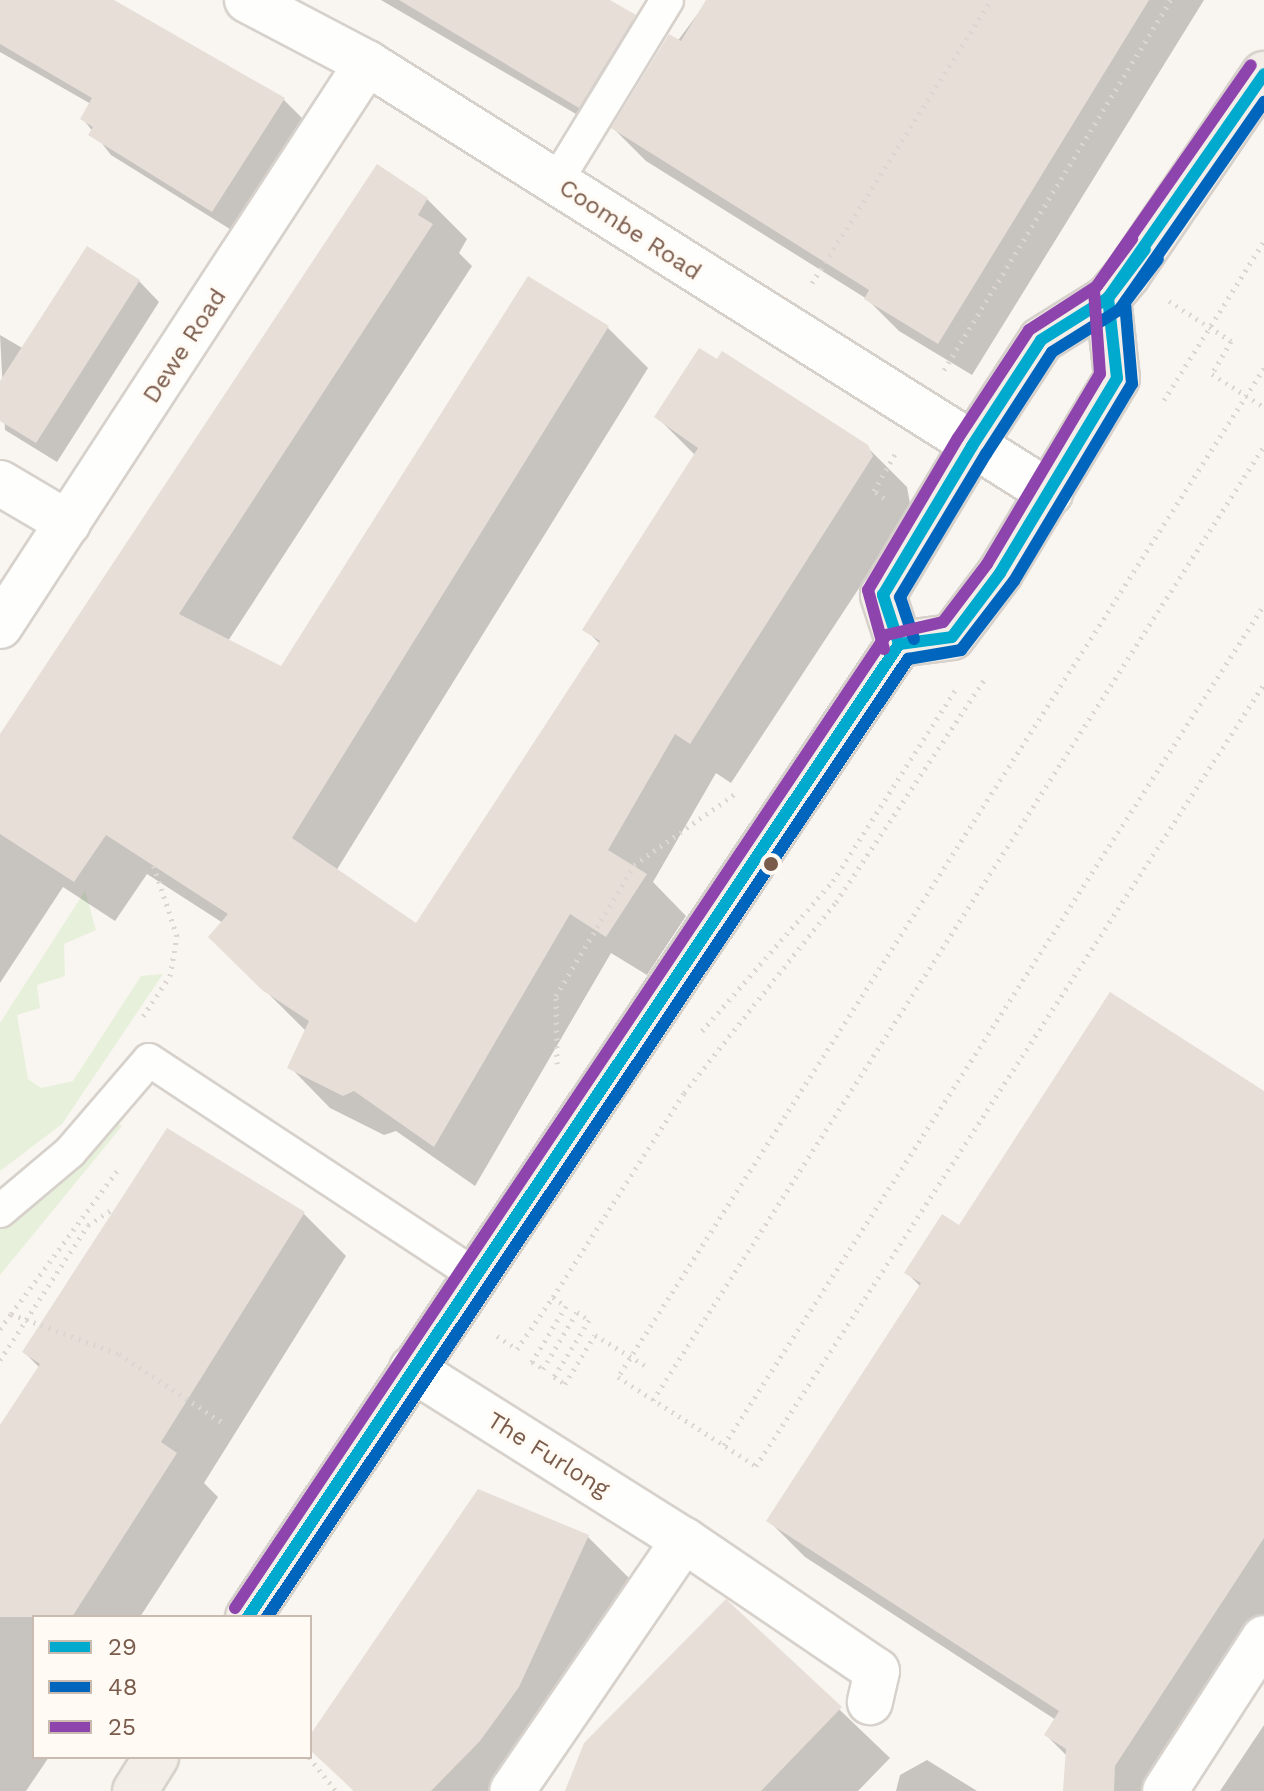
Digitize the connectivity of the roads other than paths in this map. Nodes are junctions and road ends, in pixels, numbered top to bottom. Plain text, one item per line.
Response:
1 (247, 0) edge
2 (667, 0) edge
3 (367, 63) junction
4 (1264, 74) edge
5 (556, 182) junction
6 (1118, 286) junction
7 (972, 446) junction
8 (0, 483) edge
9 (1050, 493) junction
10 (68, 523) junction
11 (0, 626) edge
12 (899, 644) junction
13 (0, 1211) edge
14 (463, 1291) junction
15 (412, 1369) junction
16 (684, 1540) junction
17 (249, 1615) edge
18 (1264, 1638) edge
19 (870, 1702) dead end
20 (155, 1759) edge
21 (135, 1791) edge
22 (512, 1791) edge
23 (1165, 1791) edge

1 - 3 street, Coombe Road
2 - 5 lane
3 - 5 street, Coombe Road
3 - 10 street, Dewe Road
4 - 6 main road
5 - 7 street, Coombe Road
6 - 7 main road
6 - 9 main road
7 - 9 street, Coombe Road
7 - 12 main road
8 - 10 street
9 - 12 main road
10 - 11 street, Dewe Road
12 - 14 main road
13 - 14 lane
14 - 15 main road
15 - 16 street, The Furlong
15 - 17 main road
16 - 19 street, The Furlong
16 - 22 street
18 - 23 street
20 - 21 main road

